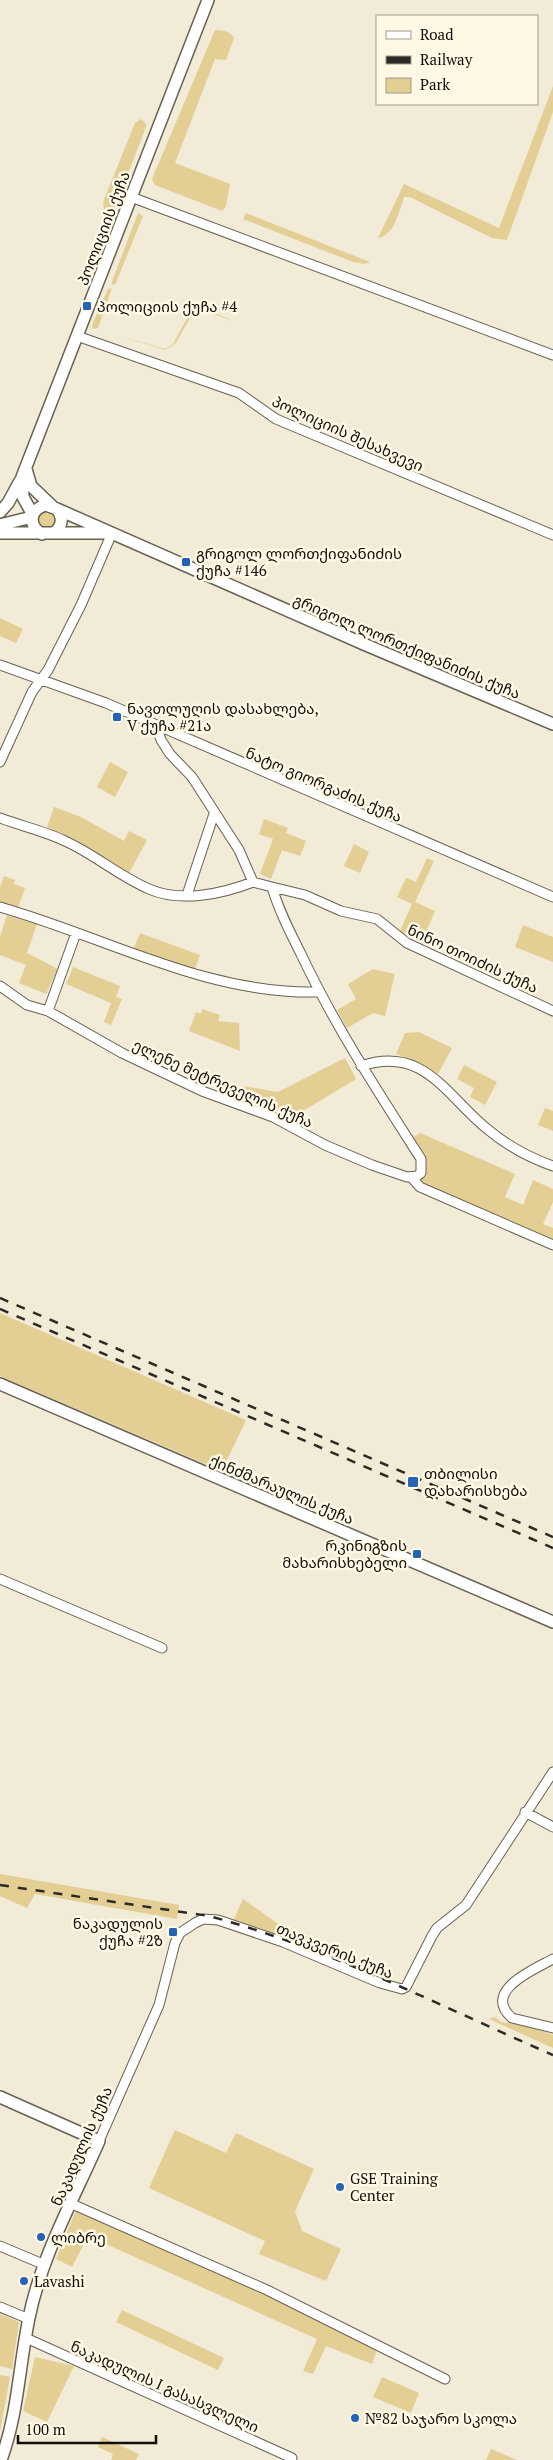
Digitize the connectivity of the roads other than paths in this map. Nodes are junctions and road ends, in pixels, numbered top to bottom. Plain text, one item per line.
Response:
1 (208, 0) edge
2 (131, 197) junction
3 (77, 336) junction
4 (553, 355) edge
5 (24, 472) junction
6 (54, 507) junction
7 (0, 512) edge
8 (32, 516) junction
9 (0, 526) edge
10 (0, 533) edge
11 (48, 533) junction
12 (112, 533) junction
13 (553, 535) edge
14 (0, 665) edge
15 (39, 681) junction
16 (553, 724) edge
17 (157, 727) junction
18 (0, 762) edge
19 (214, 814) junction
20 (0, 818) edge
21 (254, 882) junction
22 (272, 887) junction
23 (187, 895) junction
24 (553, 897) edge
25 (0, 907) edge
26 (76, 933) junction
27 (0, 986) edge
28 (319, 992) junction
29 (48, 1010) junction
30 (553, 1011) edge
31 (361, 1066) junction
32 (553, 1166) edge
33 (412, 1177) junction
34 (553, 1245) edge
35 (1, 1386) edge
36 (0, 1579) edge
37 (553, 1622) edge
38 (162, 1648) dead end
39 (553, 1772) edge
40 (525, 1812) junction
41 (553, 1827) edge
42 (203, 1920) joint
43 (553, 1959) edge
44 (553, 2028) edge
45 (0, 2097) edge
46 (99, 2141) junction
47 (72, 2204) junction
48 (0, 2246) edge
49 (45, 2265) junction
50 (0, 2306) edge
51 (29, 2319) junction
52 (26, 2338) junction
53 (445, 2379) dead end
54 (292, 2459) edge
55 (1, 2460) edge

1 - 2 street, პოლიციის ქუჩა
2 - 3 street, პოლიციის ქუჩა
2 - 4 street
3 - 5 street, პოლიციის ქუჩა
3 - 13 street, პოლიციის შესახვევი
5 - 6 street
5 - 7 street, პოლიციის ქუჩა
5 - 8 street
6 - 8 street
6 - 11 street
6 - 12 street, გრიგოლ ლორთქიფანიძის ქუჩა
8 - 9 street
8 - 11 street
10 - 11 street, გრიგოლ ლორთქიფანიძის ქუჩა
11 - 12 street, გრიგოლ ლორთქიფანიძის ქუჩა
12 - 15 street
12 - 16 street, გრიგოლ ლორთქიფანიძის ქუჩა
14 - 15 street, ნატო გიორგაძის ქუჩა
15 - 17 street, ნატო გიორგაძის ქუჩა
15 - 18 street
17 - 19 street
17 - 24 street, ნატო გიორგაძის ქუჩა
19 - 21 street
19 - 23 street
20 - 23 street
21 - 22 street, ნინო თოიძის ქუჩა
21 - 23 street
22 - 28 street
22 - 30 street, ნინო თოიძის ქუჩა
25 - 26 street
26 - 28 street
26 - 29 street
27 - 29 street, ელენე მეტრეველის ქუჩა
28 - 31 street
29 - 33 street, ელენე მეტრეველის ქუჩა
31 - 32 street
31 - 33 street
33 - 34 street
35 - 37 street, ქინძმარაულის ქუჩა
36 - 38 street
39 - 40 street, თავკვერის ქუჩა
40 - 41 street
40 - 42 street, თავკვერის ქუჩა
42 - 46 street, ნაკადულის ქუჩა
43 - 44 street
45 - 46 street
46 - 47 street, ნაკადულის ქუჩა
47 - 49 street, ნაკადულის ქუჩა
47 - 53 street
48 - 49 street
49 - 51 street, ნაკადულის ქუჩა
50 - 51 street
51 - 52 street, ნაკადულის ქუჩა
52 - 54 street, ნაკადულის I გასასვლელი
52 - 55 street, ნაკადულის ქუჩა

